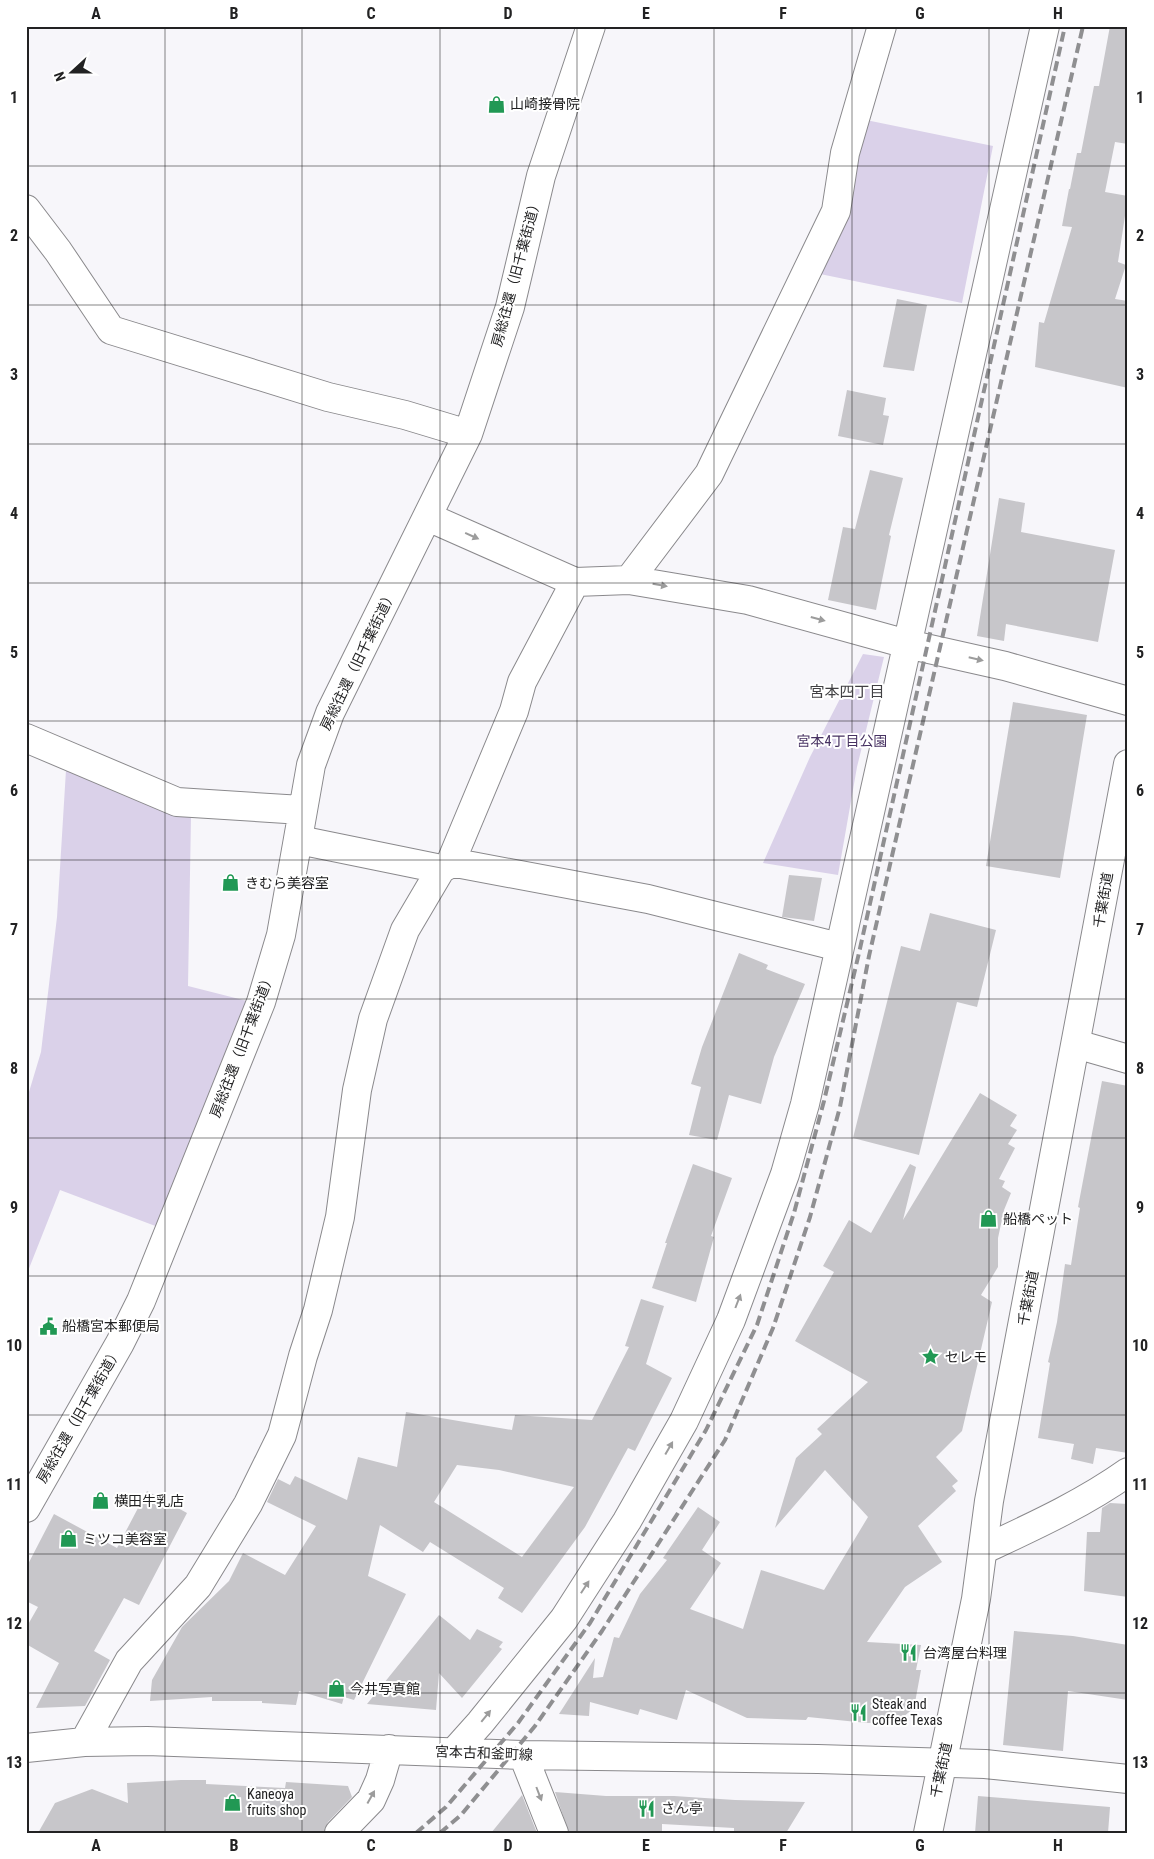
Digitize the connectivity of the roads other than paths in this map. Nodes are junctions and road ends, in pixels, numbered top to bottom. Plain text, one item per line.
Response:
1 (591, 26) edge
2 (882, 26) edge
3 (1045, 26) edge
4 (26, 210) edge
5 (468, 434) junction
6 (428, 517) junction
7 (629, 580) junction
8 (575, 582) junction
9 (907, 644) junction
10 (1128, 701) edge
11 (26, 738) edge
12 (1128, 764) edge
13 (302, 810) junction
14 (299, 840) junction
15 (446, 866) junction
16 (839, 947) junction
17 (1076, 1044) junction
18 (1128, 1059) edge
19 (1128, 1472) edge
20 (26, 1508) edge
21 (982, 1550) junction
22 (84, 1742) junction
23 (26, 1748) edge
24 (389, 1749) junction
25 (454, 1752) junction
26 (523, 1755) junction
27 (942, 1764) junction
28 (1128, 1779) edge
29 (339, 1833) edge
30 (554, 1833) edge
31 (928, 1833) edge

1 - 5 main road, 房総往還（旧千葉街道）
2 - 7 main road
3 - 9 main road
4 - 5 main road
5 - 6 main road, 房総往還（旧千葉街道）
6 -> 8 main road
6 - 13 main road, 房総往還（旧千葉街道）
7 - 8 main road
7 -> 9 main road
8 - 15 main road
9 -> 10 main road
9 - 16 main road
11 - 13 main road
12 - 17 main road, 千葉街道
13 - 14 main road, 房総往還（旧千葉街道）
14 - 15 main road
14 - 20 main road, 房総往還（旧千葉街道）
15 - 16 main road
15 - 22 main road
25 -> 16 main road
17 - 18 main road
17 - 21 main road, 千葉街道
19 - 21 main road
21 - 27 main road, 千葉街道
22 - 23 main road, 宮本古和釜町線
22 - 24 main road, 宮本古和釜町線
24 - 25 main road, 宮本古和釜町線
29 -> 24 main road
25 - 26 main road, 宮本古和釜町線
26 - 27 main road, 宮本古和釜町線
26 -> 30 main road
27 - 28 main road, 宮本古和釜町線
27 - 31 main road, 千葉街道

